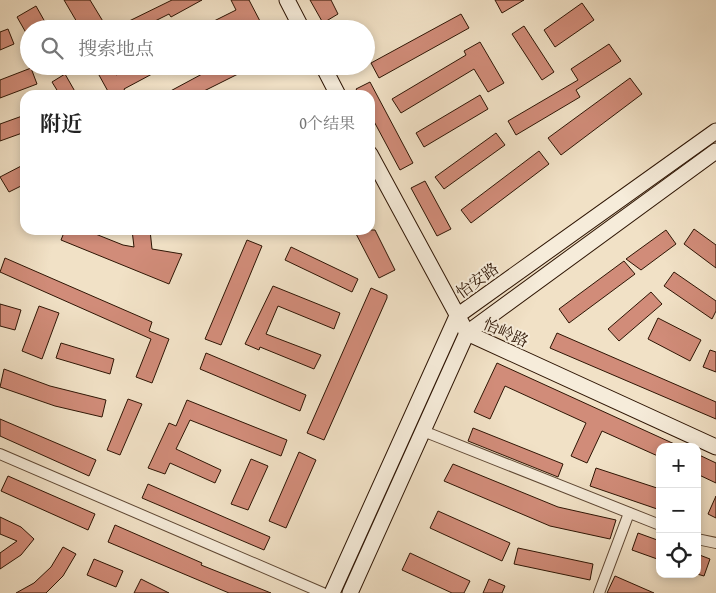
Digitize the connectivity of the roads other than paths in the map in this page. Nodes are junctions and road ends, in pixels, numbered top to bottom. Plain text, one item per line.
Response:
1 (287, 0) edge
2 (297, 20) edge
3 (327, 75) edge
4 (335, 90) edge
5 (716, 131) edge
6 (716, 151) edge
7 (375, 163) edge
8 (457, 316) junction
9 (467, 333) junction
10 (422, 432) junction
11 (716, 447) edge
12 (0, 454) edge
13 (629, 513) junction
14 (656, 523) edge
15 (701, 540) edge
16 (716, 543) edge
17 (322, 593) edge
18 (332, 593) edge
19 (350, 593) edge
20 (599, 593) edge

1 - 2 street
3 - 4 street
5 - 8 street, 怡安路
6 - 9 street
7 - 8 street, 怡岭路
8 - 9 street, 怡岭路
8 - 18 street, 怡安路
9 - 10 street
9 - 11 street, 怡岭路
10 - 13 street
10 - 19 street
12 - 17 street
13 - 14 street
13 - 20 street
15 - 16 street

